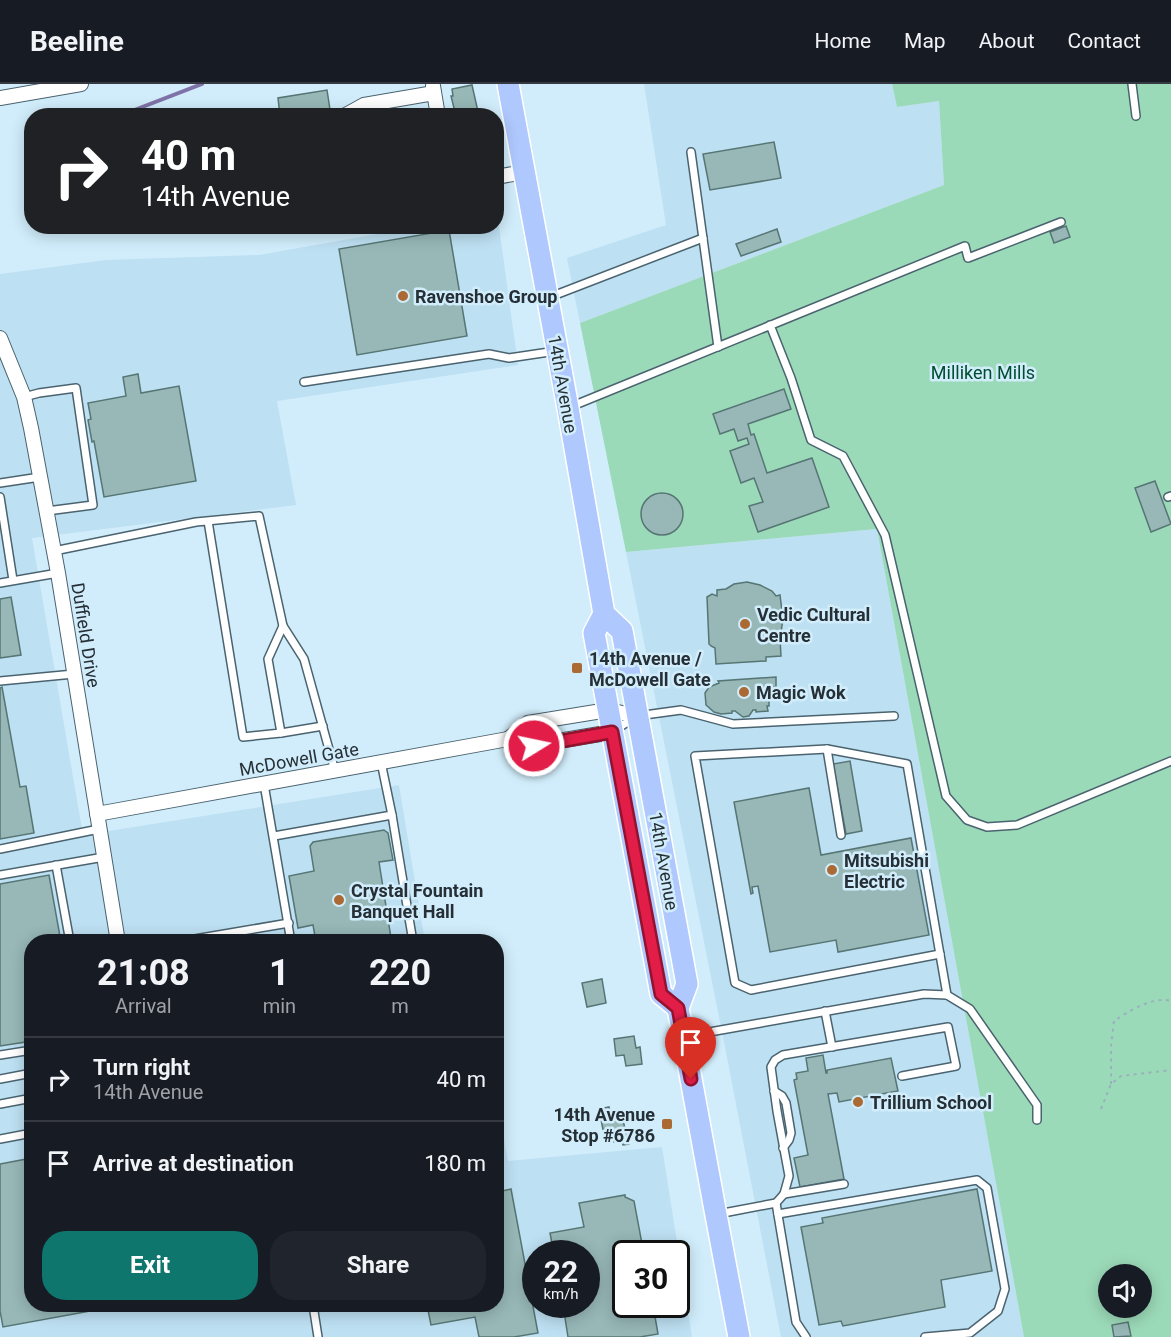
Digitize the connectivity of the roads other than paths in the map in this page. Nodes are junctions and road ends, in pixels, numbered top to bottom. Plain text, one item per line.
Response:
1 (81, 84) edge
2 (508, 84) edge
3 (1132, 84) edge
4 (433, 88) edge
5 (0, 98) edge
6 (359, 108) edge
7 (437, 108) edge
8 (1136, 116) dead end
9 (691, 152) dead end
10 (524, 172) junction
11 (504, 176) edge
12 (1061, 222) dead end
13 (703, 238) junction
14 (548, 297) junction
15 (770, 325) junction
16 (0, 338) edge
17 (718, 347) junction
18 (557, 351) junction
19 (5, 365) edge
20 (304, 382) dead end
21 (24, 397) junction
22 (568, 408) junction
23 (40, 477) junction
24 (0, 483) edge
25 (0, 497) edge
26 (46, 512) junction
27 (208, 521) junction
28 (54, 550) junction
29 (58, 573) junction
30 (13, 580) junction
31 (0, 583) edge
32 (604, 614) junction
33 (283, 626) junction
34 (74, 674) junction
35 (0, 681) edge
36 (608, 710) junction
37 (638, 716) junction
38 (894, 716) dead end
39 (323, 726) junction
40 (612, 732) junction
41 (281, 733) junction
42 (508, 739) junction
43 (827, 748) junction
44 (1171, 761) edge
45 (381, 762) junction
46 (334, 771) junction
47 (264, 784) junction
48 (97, 814) junction
49 (392, 815) junction
50 (99, 829) junction
51 (841, 835) dead end
52 (274, 836) junction
53 (0, 849) edge
54 (104, 857) junction
55 (56, 865) junction
56 (0, 875) edge
57 (289, 923) junction
58 (69, 934) edge
59 (117, 934) edge
60 (224, 934) edge
61 (290, 934) edge
62 (412, 934) edge
63 (940, 954) junction
64 (947, 995) junction
65 (678, 1008) junction
66 (825, 1011) junction
67 (683, 1037) junction
68 (832, 1047) junction
69 (24, 1051) edge
70 (0, 1055) edge
71 (24, 1074) edge
72 (902, 1076) dead end
73 (0, 1079) edge
74 (24, 1100) edge
75 (0, 1104) edge
76 (1037, 1120) dead end
77 (24, 1134) edge
78 (0, 1139) edge
79 (844, 1184) dead end
80 (784, 1194) junction
81 (776, 1203) junction
82 (778, 1214) junction
83 (716, 1215) junction
84 (313, 1312) edge
85 (318, 1337) edge
86 (740, 1337) edge
87 (806, 1337) edge
88 (925, 1337) edge

1 - 5 street
2 - 10 main road, 14th Avenue
3 - 8 lane
4 - 6 street
4 - 7 street
9 - 13 lane
10 - 11 street
10 - 14 main road, 14th Avenue
12 - 15 lane
13 - 14 lane
13 - 17 lane
14 - 18 main road, 14th Avenue
15 - 17 lane
15 - 44 lane
16 - 19 street, Duffield Drive
17 - 22 lane
18 - 20 lane
18 - 22 main road, 14th Avenue
19 - 21 street, Duffield Drive
21 - 23 street, Duffield Drive
21 - 26 lane
22 - 32 main road, 14th Avenue
23 - 24 lane
23 - 26 street, Duffield Drive
25 - 30 lane
26 - 28 street, Duffield Drive
27 - 28 lane
27 - 33 lane
27 - 41 lane
28 - 29 street, Duffield Drive
29 - 30 lane
29 - 34 street, Duffield Drive
30 - 31 lane
32 - 36 main road, 14th Avenue
32 - 37 main road, 14th Avenue
33 - 39 lane
33 - 41 lane
34 - 35 lane
34 - 48 street, Duffield Drive
36 - 37 street, McDowell Gate
36 - 40 main road, 14th Avenue
36 - 42 street, McDowell Gate
37 - 38 lane
37 - 40 lane
37 - 65 main road, 14th Avenue
39 - 41 lane
39 - 46 lane
40 - 42 street, McDowell Gate
40 - 65 main road, 14th Avenue
42 - 45 street, McDowell Gate
43 - 51 lane
43 - 63 lane
43 - 63 lane
45 - 46 street, McDowell Gate
45 - 49 lane
46 - 47 street, McDowell Gate
47 - 48 street, McDowell Gate
47 - 52 lane
48 - 50 street, Duffield Drive
49 - 52 lane
49 - 62 lane
50 - 53 lane
50 - 54 street, Duffield Drive
52 - 57 lane
54 - 55 lane
54 - 59 street, Duffield Drive
55 - 56 lane
55 - 58 lane
57 - 60 lane
57 - 61 lane
63 - 64 lane
64 - 66 lane
64 - 76 lane
65 - 67 main road, 14th Avenue
66 - 67 lane
66 - 68 lane
67 - 83 main road, 14th Avenue
68 - 72 lane
68 - 80 lane
69 - 70 lane
71 - 73 lane
74 - 75 lane
77 - 78 lane
79 - 80 lane
80 - 81 lane
81 - 82 lane
81 - 83 lane
82 - 87 lane
82 - 88 lane
83 - 86 main road, 14th Avenue
84 - 85 lane

